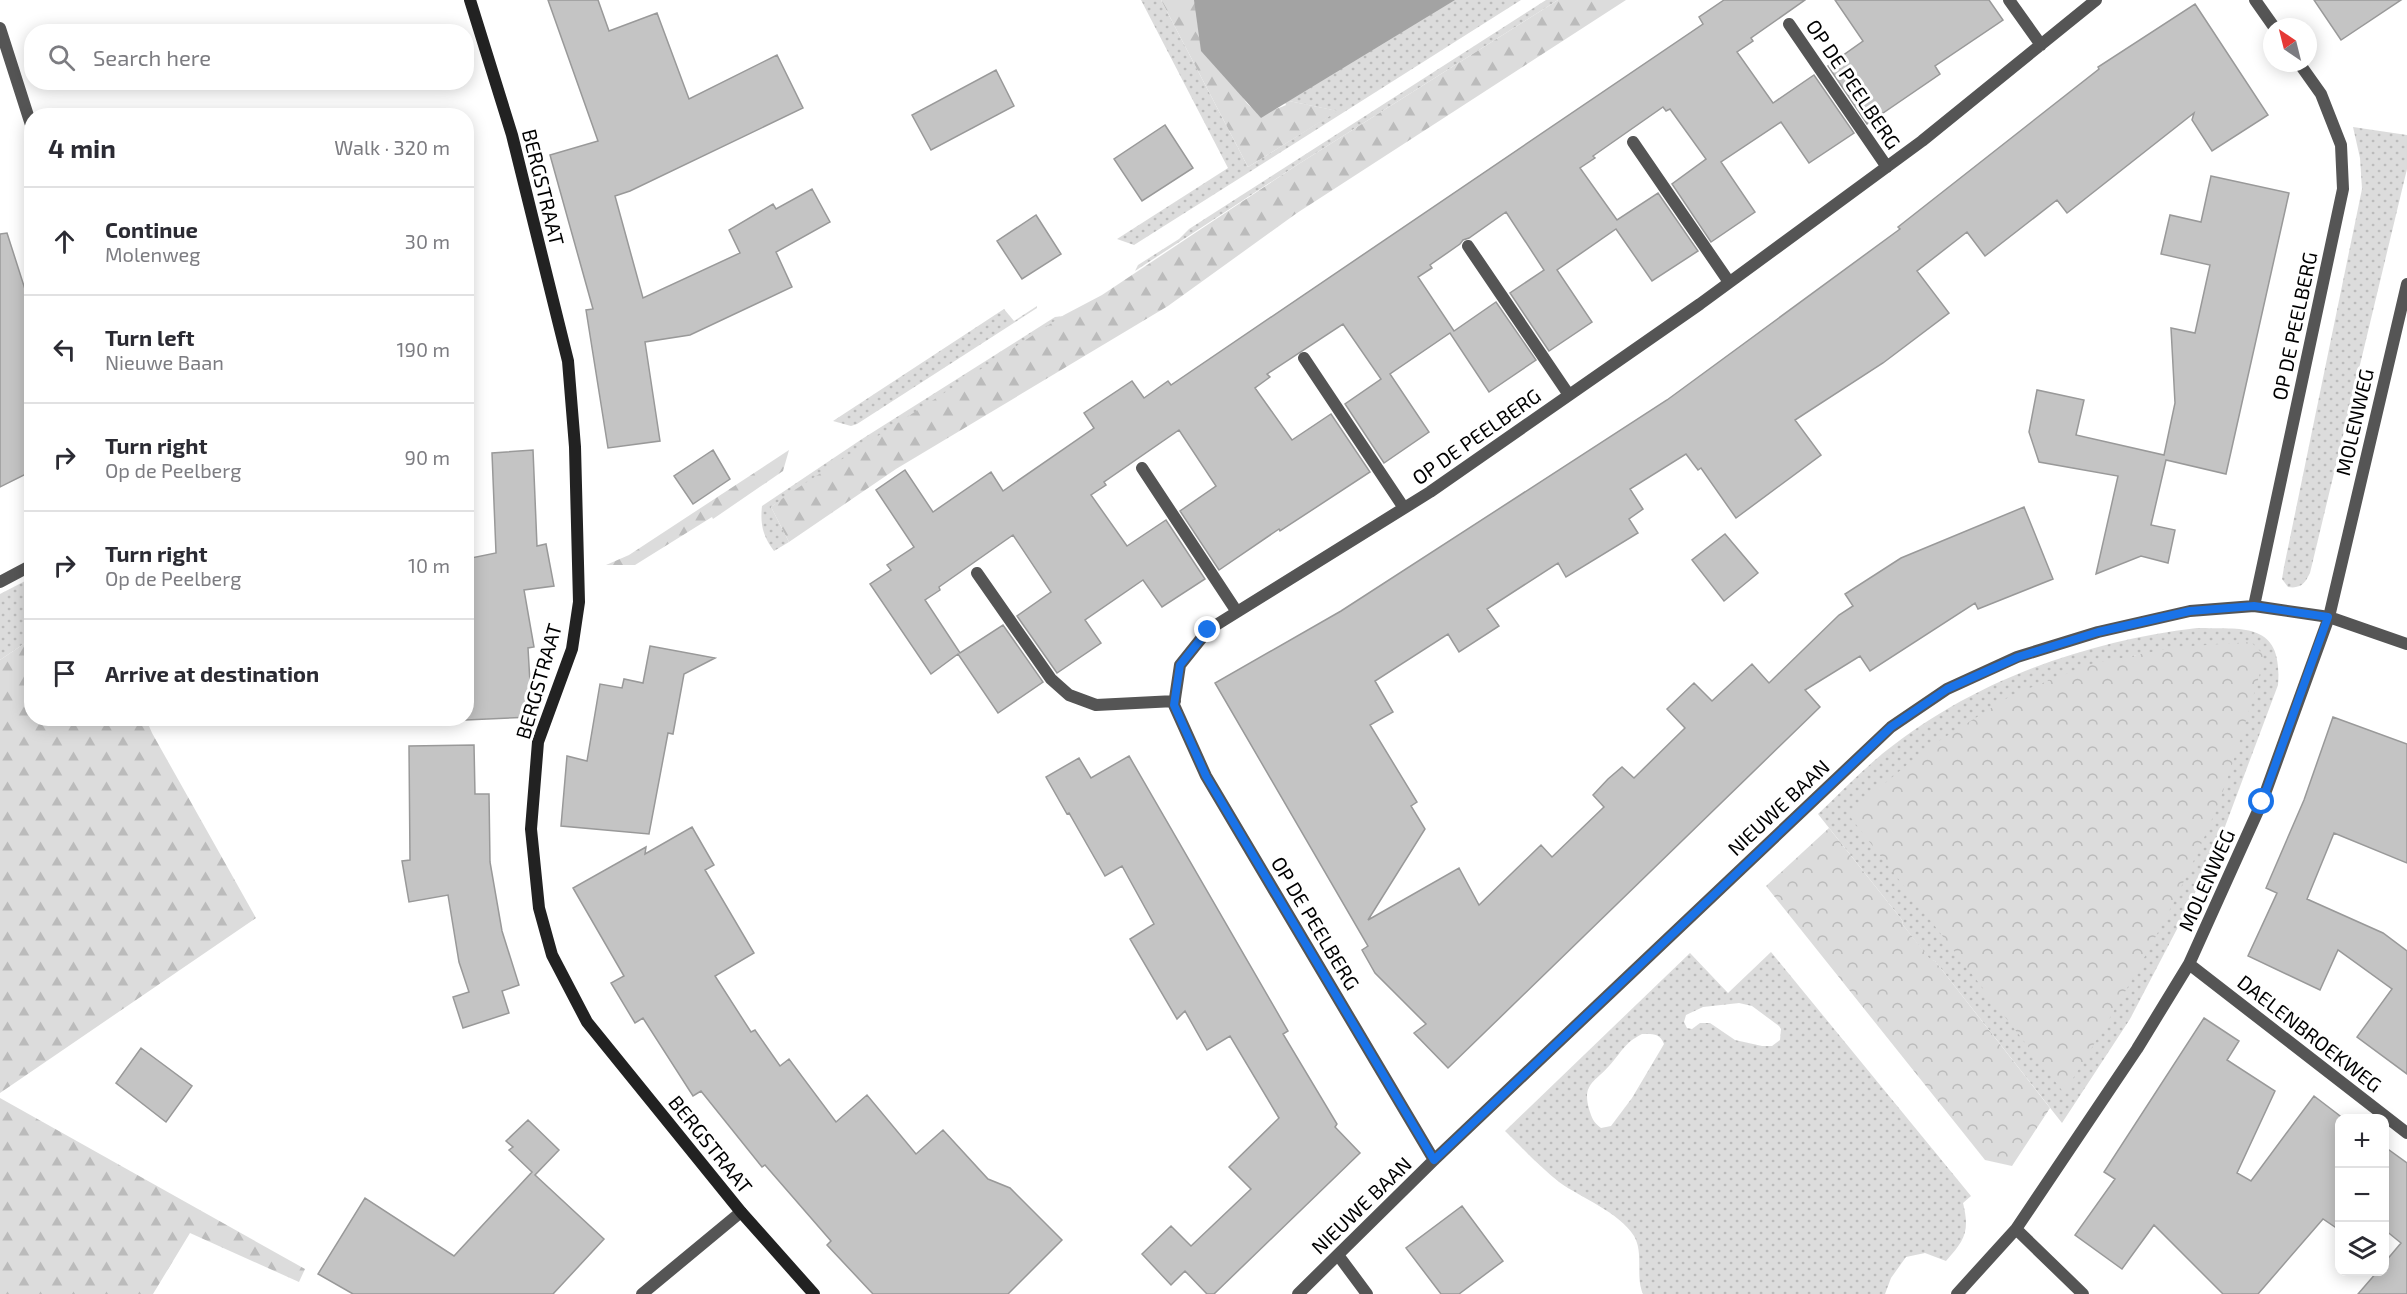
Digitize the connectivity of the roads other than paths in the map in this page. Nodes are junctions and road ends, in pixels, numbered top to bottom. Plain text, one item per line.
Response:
1 (470, 0) edge
2 (2009, 0) edge
3 (2096, 0) edge
4 (2255, 0) edge
5 (2268, 18) edge
6 (1789, 24) dead end
7 (0, 28) edge
8 (2041, 45) junction
9 (2305, 72) edge
10 (26, 108) edge
11 (1633, 142) dead end
12 (1887, 167) junction
13 (1468, 246) dead end
14 (1729, 282) junction
15 (2407, 284) edge
16 (1304, 358) dead end
17 (1569, 395) junction
18 (1142, 468) dead end
19 (1404, 508) junction
20 (24, 569) edge
21 (977, 573) dead end
22 (0, 582) edge
23 (2254, 606) junction
24 (1237, 612) junction
25 (2328, 617) junction
26 (2407, 645) edge
27 (1175, 701) junction
28 (2189, 964) junction
29 (2407, 1133) edge
30 (1434, 1160) junction
31 (741, 1212) junction
32 (2016, 1229) junction
33 (1338, 1255) junction
34 (642, 1294) edge
35 (814, 1294) edge
36 (1298, 1294) edge
37 (1367, 1294) edge
38 (1957, 1294) edge
39 (2083, 1294) edge

1 - 31 street, BERGSTRAAT
2 - 8 street
3 - 8 street, OP DE PEELBERG
4 - 5 street
6 - 12 street, OP DE PEELBERG
7 - 10 street
8 - 12 street, OP DE PEELBERG
9 - 23 street, OP DE PEELBERG
11 - 14 street
12 - 14 street, OP DE PEELBERG
13 - 17 street, OP DE PEELBERG
14 - 17 street, OP DE PEELBERG
15 - 25 street, MOLENWEG
16 - 19 street, OP DE PEELBERG
17 - 19 street, OP DE PEELBERG
18 - 24 street
19 - 24 street, OP DE PEELBERG
20 - 22 street
21 - 27 street
23 - 25 street, NIEUWE BAAN
23 - 30 street, NIEUWE BAAN
24 - 27 street, OP DE PEELBERG
25 - 26 street, NIEUWE BAAN
25 - 28 street, MOLENWEG
27 - 30 street, OP DE PEELBERG
28 - 29 street, DAELENBROEKWEG
28 - 32 street, MOLENWEG
30 - 33 street, NIEUWE BAAN
31 - 34 street
31 - 35 street, BERGSTRAAT
32 - 38 street, MOLENWEG
32 - 39 street
33 - 36 street, NIEUWE BAAN
33 - 37 street

